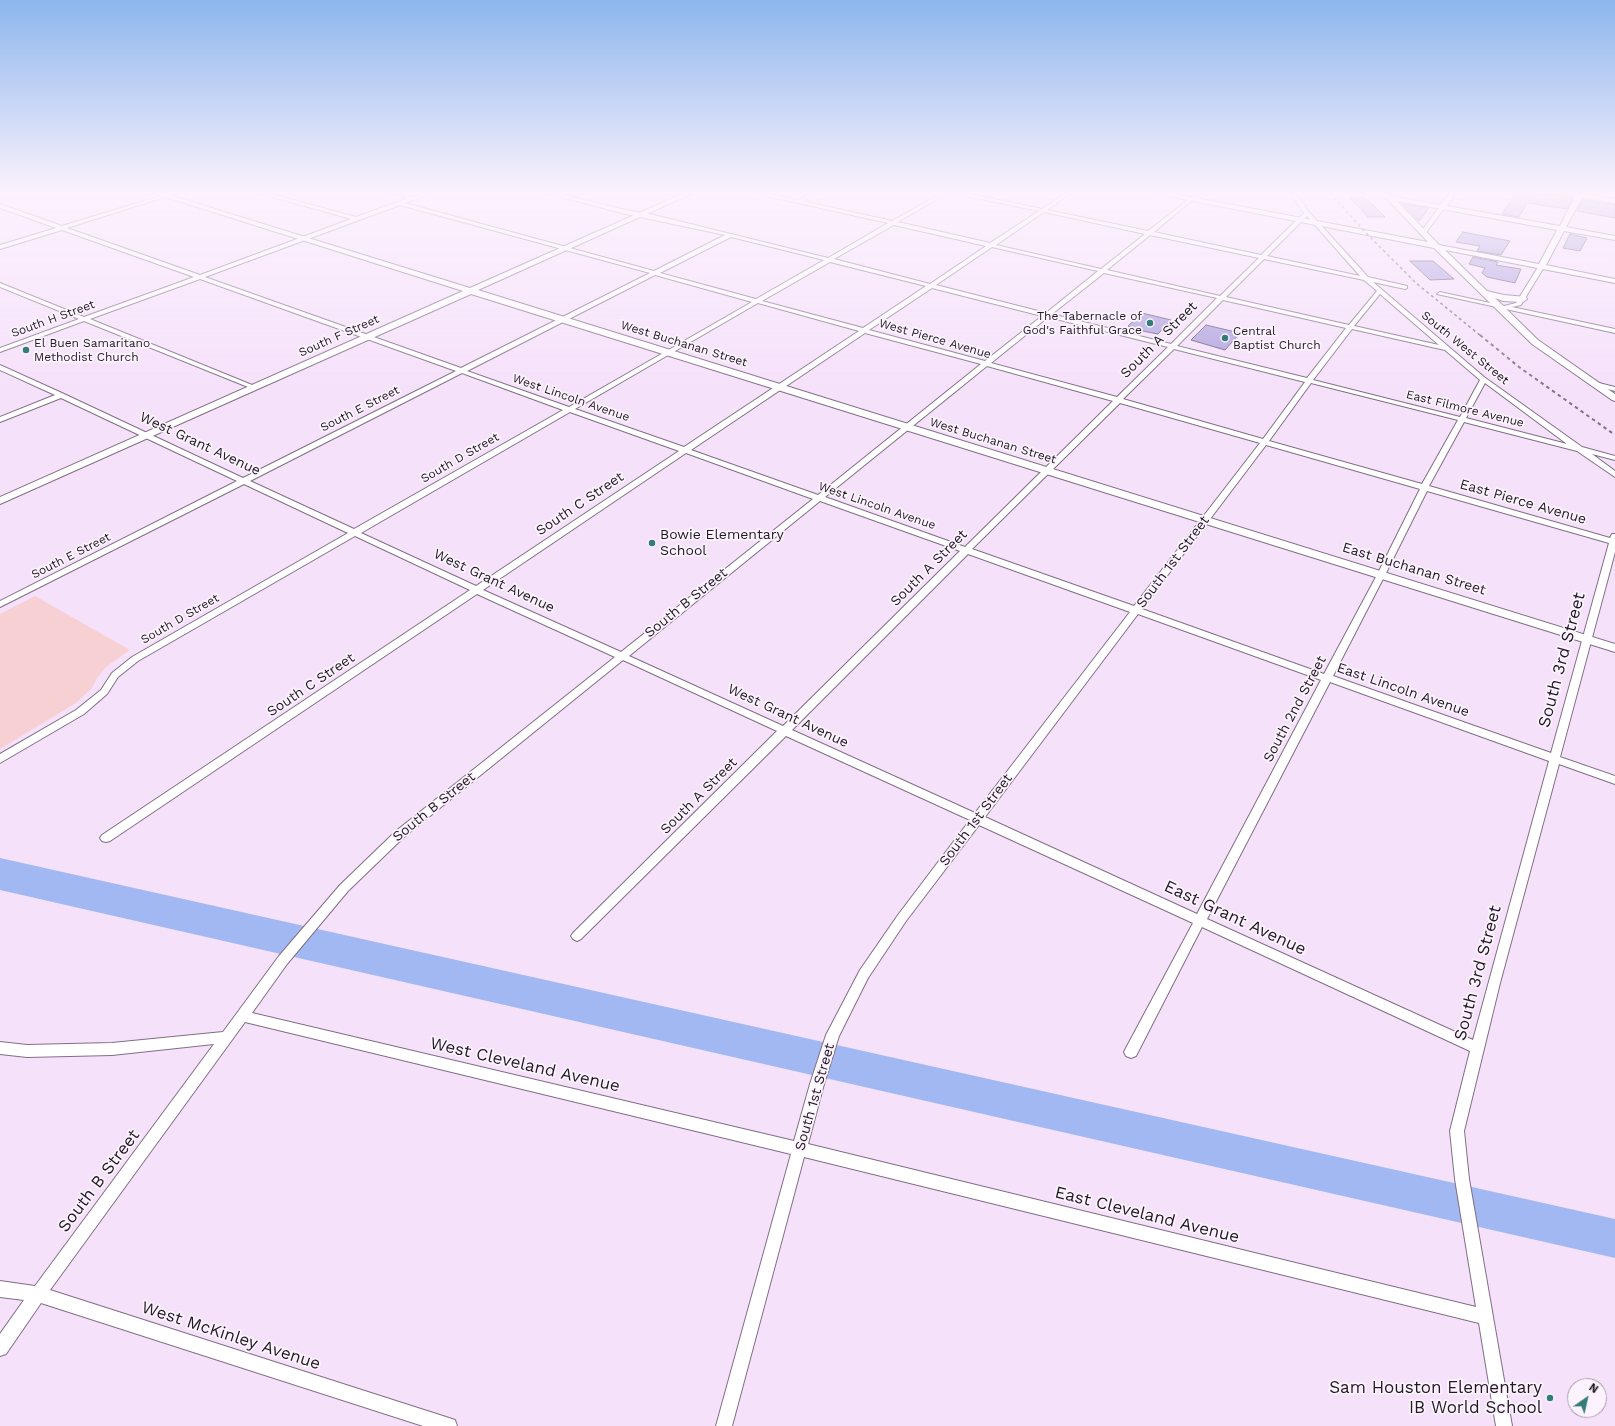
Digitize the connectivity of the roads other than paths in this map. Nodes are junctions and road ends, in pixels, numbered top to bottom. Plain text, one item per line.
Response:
1 (154, 260) edge
2 (247, 260) edge
3 (371, 260) edge
4 (539, 260) edge
5 (598, 260) edge
6 (682, 260) edge
7 (826, 260) joint
8 (969, 260) edge
9 (1053, 260) edge
10 (1115, 260) edge
11 (1258, 260) edge
12 (1279, 260) edge
13 (1349, 260) edge
14 (1450, 260) edge
15 (1504, 260) edge
16 (1545, 260) edge
17 (1541, 267) junction
18 (1101, 271) junction
19 (653, 274) junction
20 (201, 276) junction
21 (1366, 278) junction
22 (1615, 281) edge
23 (0, 285) edge
24 (930, 286) junction
25 (1405, 287) dead end
26 (470, 290) junction
27 (1380, 291) junction
28 (1484, 292) junction
29 (1440, 294) dead end
30 (1220, 298) junction
31 (1523, 299) junction
32 (754, 302) junction
33 (1498, 306) junction
34 (1046, 315) junction
35 (84, 319) junction
36 (563, 319) junction
37 (1350, 328) junction
38 (1615, 331) edge
39 (861, 332) junction
40 (368, 336) junction
41 (1170, 347) junction
42 (1447, 349) junction
43 (0, 350) edge
44 (668, 352) junction
45 (983, 366) junction
46 (0, 367) edge
47 (460, 371) junction
48 (1484, 379) junction
49 (1309, 381) junction
50 (1595, 384) junction
51 (779, 386) junction
52 (255, 388) junction
53 (1615, 389) edge
54 (62, 395) junction
55 (1615, 398) edge
56 (1116, 403) junction
57 (569, 409) junction
58 (1461, 419) junction
59 (0, 420) edge
60 (906, 426) junction
61 (147, 435) junction
62 (1262, 444) junction
63 (1578, 449) junction
64 (685, 450) junction
65 (1615, 458) edge
66 (1047, 470) junction
67 (1615, 475) edge
68 (244, 480) junction
69 (1424, 488) junction
70 (818, 497) junction
71 (0, 501) edge
72 (1204, 520) junction
73 (355, 532) junction
74 (1614, 540) edge
75 (966, 550) junction
76 (1381, 575) junction
77 (477, 590) junction
78 (0, 604) edge
79 (1136, 610) junction
80 (1587, 639) junction
81 (1615, 648) edge
82 (622, 655) junction
83 (1326, 678) junction
84 (785, 730) junction
85 (1555, 758) junction
86 (0, 759) edge
87 (1615, 780) edge
88 (977, 818) junction
89 (106, 838) dead end
90 (1200, 921) junction
91 (577, 936) dead end
92 (242, 1016) junction
93 (227, 1037) junction
94 (0, 1048) edge
95 (1478, 1048) junction
96 (1131, 1052) dead end
97 (800, 1149) junction
98 (0, 1289) edge
99 (38, 1294) junction
100 (1485, 1317) junction
101 (0, 1348) edge
102 (449, 1426) edge
103 (724, 1426) edge
104 (1504, 1426) edge

1 - 20 street, West Lincoln Avenue
2 - 20 street, South H Street
3 - 26 street, West Buchanan Street
4 - 26 street, South F Street
5 - 19 street, West Pierce Avenue
6 - 19 street, South E Street
7 - 24 street, East Filmore Avenue
7 - 32 street, South D Street
8 - 24 street, South C Street
9 - 18 street
10 - 18 street, South B Street
11 - 30 street, South A Street
12 - 21 street
13 - 21 street, South West Street
14 - 28 street
15 - 17 street
16 - 17 street
17 - 22 street
17 - 31 street
18 - 30 street
18 - 34 street, South B Street
19 - 32 street, West Pierce Avenue
19 - 36 street, South E Street
20 - 35 street, South H Street
20 - 40 street, West Lincoln Avenue
21 - 25 street
21 - 27 street, South West Street
23 - 35 street
24 - 34 street, East Filmore Avenue
24 - 39 street, South C Street
26 - 36 street, West Buchanan Street
26 - 40 street, South F Street
27 - 37 street, South 1st Street
27 - 42 street, South West Street
28 - 31 street
28 - 33 street
29 - 33 street
30 - 37 street
30 - 41 street, South A Street
31 - 33 street
32 - 39 street, West Pierce Avenue
32 - 44 street, South D Street
33 - 38 street
33 - 50 street
34 - 41 street, East Filmore Avenue
34 - 45 street, South B Street
35 - 43 street, South H Street
35 - 52 street
36 - 44 street, West Buchanan Street
36 - 47 street, South E Street
37 - 42 street
37 - 49 street, South 1st Street
39 - 45 street, West Pierce Avenue
39 - 51 street, South C Street
40 - 47 street, West Lincoln Avenue
40 - 52 street, South F Street
41 - 49 street, East Filmore Avenue
41 - 56 street, South A Street
42 - 48 street, South West Street
44 - 51 street, West Buchanan Street
44 - 57 street, South D Street
45 - 56 street, West Pierce Avenue
45 - 60 street, South B Street
46 - 54 street, West Grant Avenue
47 - 57 street, West Lincoln Avenue
47 - 68 street, South E Street
48 - 58 street, South 2nd Street
48 - 63 street, South West Street
49 - 58 street, East Filmore Avenue
49 - 62 street, South 1st Street
50 - 53 street
50 - 55 street
51 - 60 street, West Buchanan Street
51 - 64 street, South C Street
52 - 61 street, South F Street
54 - 59 street
54 - 61 street, West Grant Avenue
56 - 62 street, West Pierce Avenue
56 - 66 street, South A Street
57 - 64 street, West Lincoln Avenue
57 - 73 street, South D Street
58 - 63 street, East Filmore Avenue
58 - 69 street, South 2nd Street
60 - 66 street, West Buchanan Street
60 - 70 street, South B Street
61 - 68 street, West Grant Avenue
61 - 71 street, South F Street
62 - 69 street, East Pierce Avenue
62 - 72 street, South 1st Street
63 - 65 street, East Filmore Avenue
63 - 67 street, South West Street
64 - 70 street, West Lincoln Avenue
64 - 77 street, South C Street
66 - 72 street, West Buchanan Street
66 - 75 street, South A Street
68 - 73 street, West Grant Avenue
68 - 78 street, South E Street
69 - 74 street, East Pierce Avenue
69 - 76 street, South 2nd Street
70 - 75 street, West Lincoln Avenue
70 - 82 street, South B Street
72 - 76 street, East Buchanan Street
72 - 79 street, South 1st Street
73 - 77 street, West Grant Avenue
73 - 86 street, South D Street
74 - 80 street, South 3rd Street
75 - 79 street, West Lincoln Avenue
75 - 84 street, South A Street
76 - 80 street, East Buchanan Street
76 - 83 street, South 2nd Street
77 - 82 street, West Grant Avenue
77 - 89 street, South C Street
79 - 83 street, East Lincoln Avenue
79 - 88 street, South 1st Street
80 - 81 street, East Buchanan Street
80 - 85 street, South 3rd Street
82 - 84 street, West Grant Avenue
82 - 92 street, South B Street
83 - 85 street, East Lincoln Avenue
83 - 90 street, South 2nd Street
84 - 88 street, West Grant Avenue
84 - 91 street, South A Street
85 - 87 street, East Lincoln Avenue
85 - 95 street, South 3rd Street
88 - 90 street, East Grant Avenue
88 - 97 street, South 1st Street
90 - 95 street, East Grant Avenue
90 - 96 street, South 2nd Street
92 - 93 street, South B Street
92 - 97 street, West Cleveland Avenue
93 - 94 street
93 - 99 street, South B Street
95 - 100 street, South 3rd Street
97 - 100 street, East Cleveland Avenue
97 - 103 street, South 1st Street
98 - 99 street, West McKinley Avenue
99 - 101 street, South B Street
99 - 102 street, West McKinley Avenue
100 - 104 street, South 3rd Street

